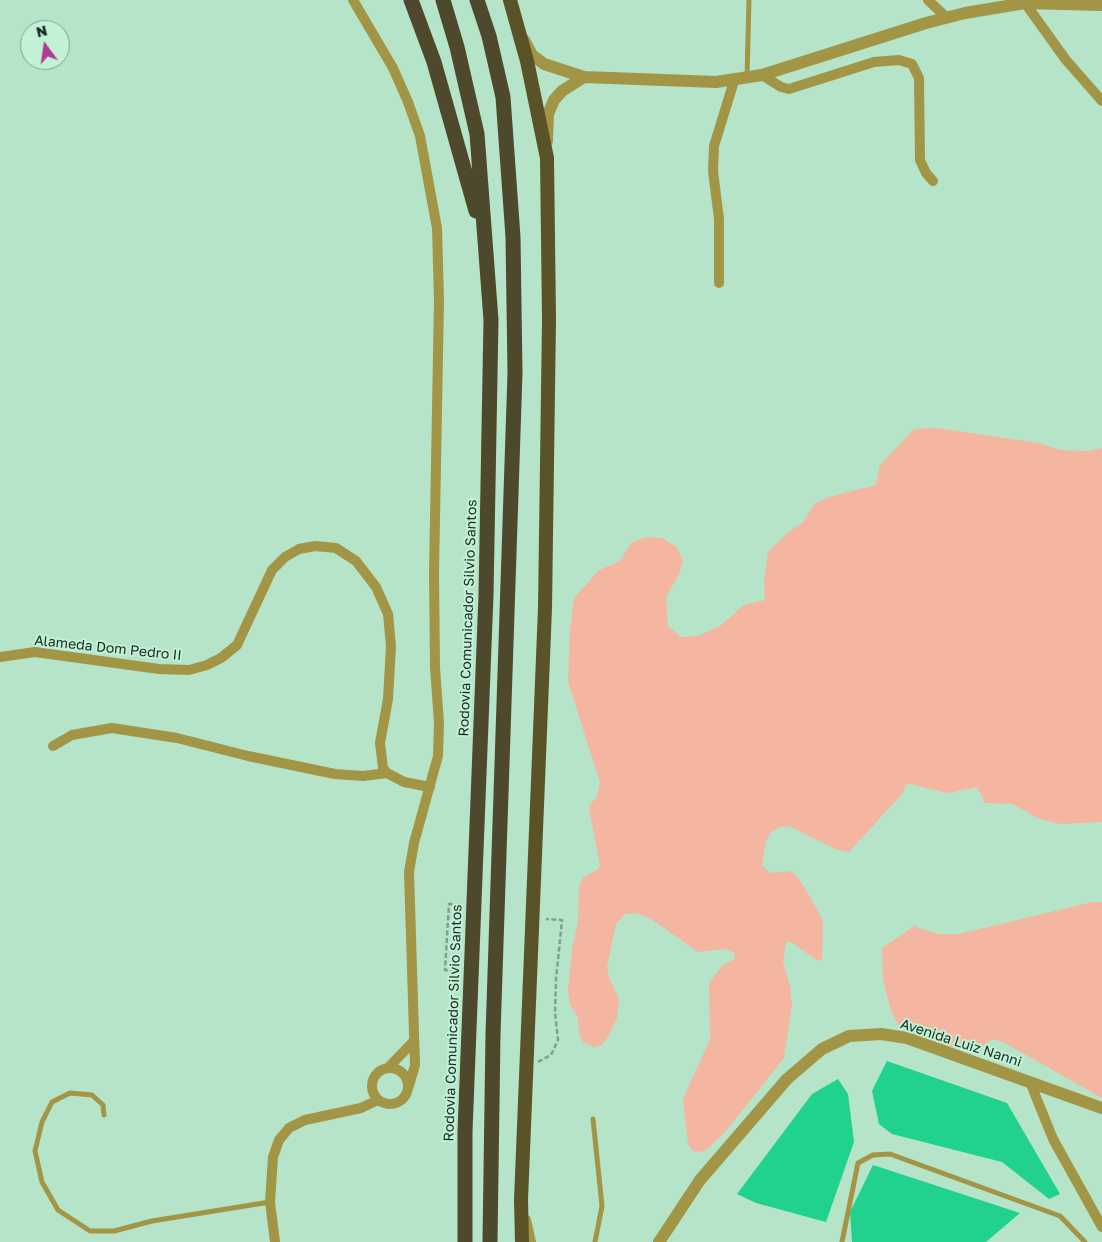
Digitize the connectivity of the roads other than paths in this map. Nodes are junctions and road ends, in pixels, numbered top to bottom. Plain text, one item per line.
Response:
1 (353, 0) edge
2 (411, 0) edge
3 (443, 0) edge
4 (477, 0) edge
5 (749, 0) edge
6 (928, 0) edge
7 (1025, 3) junction
8 (1102, 5) edge
9 (511, 6) edge
10 (947, 18) junction
11 (762, 75) junction
12 (584, 77) junction
13 (748, 78) junction
14 (734, 81) junction
15 (1102, 101) edge
16 (547, 158) junction
17 (933, 181) dead end
18 (487, 265) junction
19 (719, 283) dead end
20 (0, 657) edge
21 (53, 746) dead end
22 (387, 773) junction
23 (430, 788) junction
24 (413, 1042) junction
25 (388, 1068) junction
26 (1030, 1082) junction
27 (409, 1086) junction
28 (378, 1100) junction
29 (1102, 1108) edge
30 (104, 1114) dead end
31 (593, 1119) dead end
32 (521, 1200) junction
33 (270, 1202) junction
34 (1102, 1227) edge
35 (274, 1242) edge
36 (466, 1242) edge
37 (490, 1242) edge
38 (522, 1242) edge
39 (530, 1242) edge
40 (595, 1242) edge
41 (659, 1242) edge
42 (842, 1242) edge
43 (1085, 1242) edge

1 - 23 street
2 - 18 highway
3 - 18 highway, Rodovia Comunicador Silvio Santos
4 - 37 highway
5 - 13 lane
6 - 10 street
7 - 8 street
7 - 10 street
7 - 15 street
9 - 12 street
9 - 16 highway
10 - 11 street
11 - 13 street
11 - 17 street
12 - 14 street
12 - 16 street
13 - 14 street
14 - 19 street
16 - 32 highway
18 - 36 highway, Rodovia Comunicador Silvio Santos
20 - 22 street, Alameda Dom Pedro II
21 - 22 street
22 - 23 street
23 - 24 street
24 - 25 street
24 - 27 street
25 - 27 street
25 - 28 street
26 - 29 street, Avenida Luiz Nanni
26 - 34 street
26 - 41 street, Avenida Luiz Nanni
27 - 28 street
28 - 33 street
30 - 33 lane
31 - 40 lane
32 - 38 highway
32 - 39 street
33 - 35 street
42 - 43 lane

